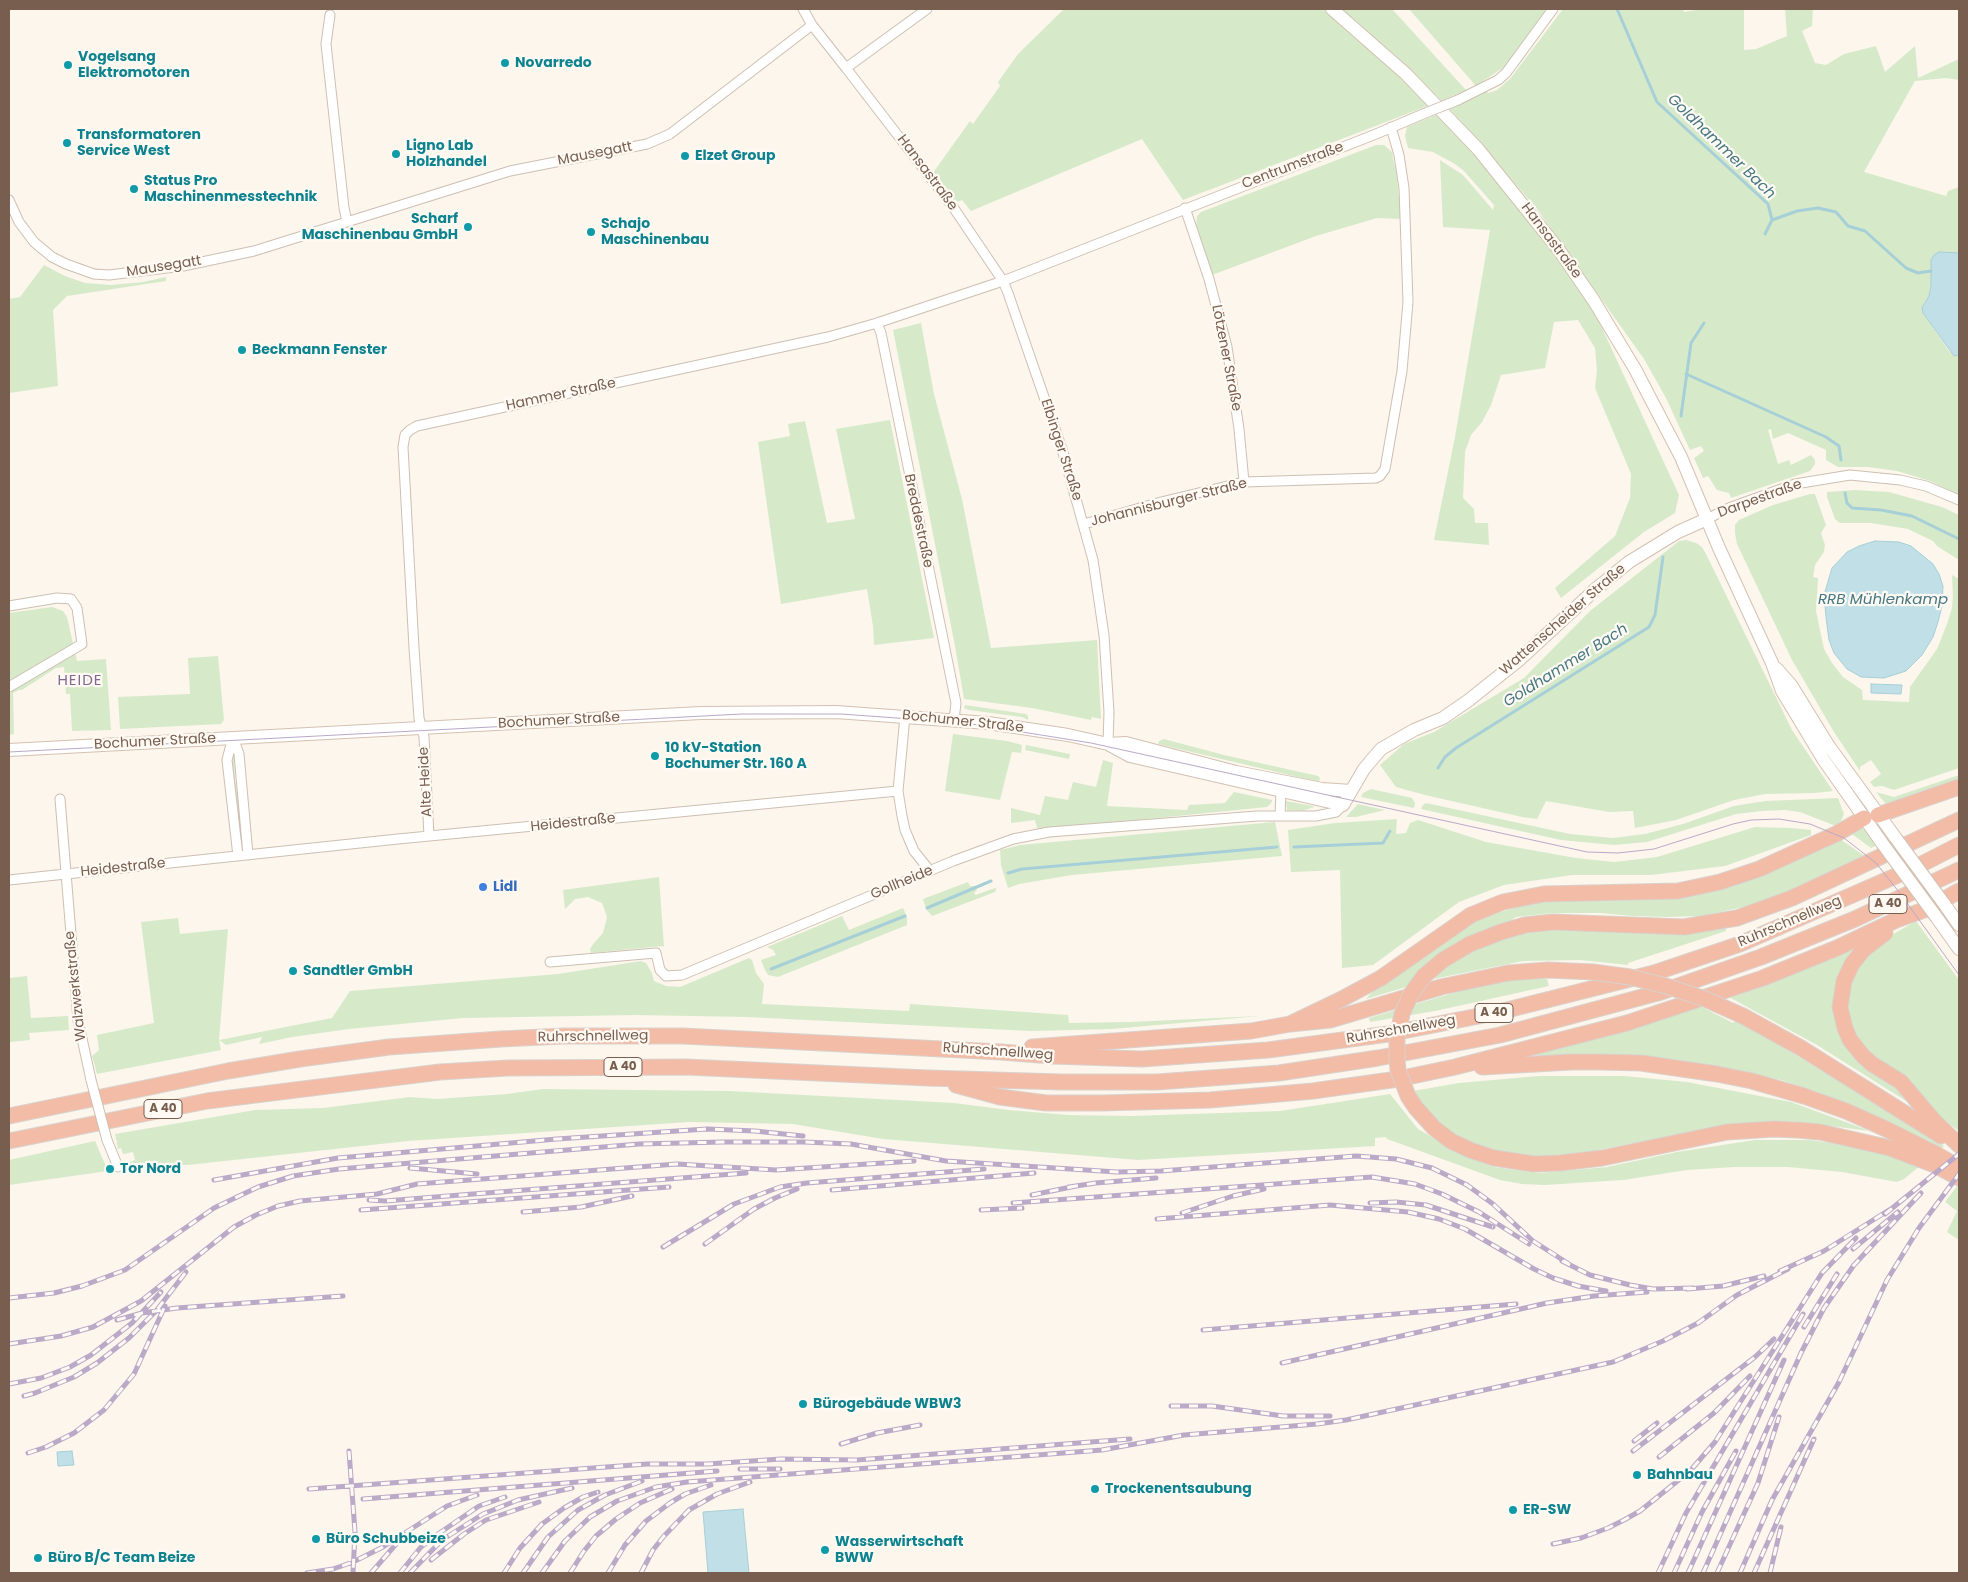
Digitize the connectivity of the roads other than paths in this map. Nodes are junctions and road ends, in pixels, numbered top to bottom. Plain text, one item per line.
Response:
1 (803, 9) edge
2 (927, 9) edge
3 (1332, 9) edge
4 (1553, 9) edge
5 (330, 15) dead end
6 (812, 25) junction
7 (846, 68) junction
8 (1391, 127) junction
9 (9, 200) edge
10 (1185, 208) junction
11 (347, 222) junction
12 (1003, 281) junction
13 (877, 323) junction
14 (1244, 482) junction
15 (1959, 500) edge
16 (1708, 519) junction
17 (1084, 524) junction
18 (9, 606) edge
19 (9, 687) edge
20 (905, 716) junction
21 (954, 720) junction
22 (421, 729) junction
23 (233, 737) junction
24 (1108, 744) junction
25 (9, 750) edge
26 (1959, 787) edge
27 (898, 791) junction
28 (1280, 791) junction
29 (1351, 791) junction
30 (60, 799) dead end
31 (1343, 805) junction
32 (1280, 816) junction
33 (1871, 816) junction
34 (1959, 820) edge
35 (429, 836) junction
36 (1959, 845) edge
37 (248, 855) junction
38 (238, 856) junction
39 (1959, 870) edge
40 (930, 872) junction
41 (66, 874) junction
42 (9, 880) edge
43 (1959, 891) edge
44 (1932, 913) junction
45 (1959, 925) edge
46 (1959, 949) edge
47 (550, 962) dead end
48 (1290, 1024) junction
49 (1001, 1052) junction
50 (1456, 1067) junction
51 (928, 1078) junction
52 (9, 1116) edge
53 (9, 1141) edge
54 (1959, 1146) edge
55 (118, 1167) dead end
56 (1959, 1168) edge
57 (1959, 1178) edge

1 - 6 street, Hansastraße
2 - 7 street
3 - 16 main road, Hansastraße
4 - 8 street, Centrumstraße, bridge
5 - 11 street
6 - 7 street, Hansastraße
6 - 11 street, Mausegatt
7 - 12 street, Hansastraße
8 - 10 street, Centrumstraße
8 - 14 street, Johannisburger Straße
9 - 11 street, Mausegatt
10 - 12 street, Centrumstraße
10 - 14 street, Lötzener Straße
12 - 13 street, Hammer Straße
12 - 17 street, Elbinger Straße
13 - 21 street, Breddestraße
13 - 22 street, Hammer Straße
14 - 17 street, Johannisburger Straße
15 - 16 street, Darpestraße
16 - 29 main road, Wattenscheider Straße
16 - 33 main road
17 - 24 street, Elbinger Straße
18 - 19 street
20 - 21 main road, Bochumer Straße
20 - 22 main road, Bochumer Straße
20 - 27 street
21 - 24 main road, Bochumer Straße
22 - 23 main road, Bochumer Straße
22 - 35 street, Alte Heide
23 - 25 main road, Bochumer Straße
23 - 37 street
23 - 38 street
24 - 28 main road
24 - 29 main road
26 - 33 highway
27 - 35 street, Heidestraße
27 - 40 street
28 - 31 main road
28 - 32 street
29 - 31 main road, Wattenscheider Straße
30 - 41 street, Walzwerkstraße
31 - 32 street, Gollheide
32 - 40 street, Gollheide
33 - 44 main road, bridge
33 - 45 main road, bridge
33 - 48 highway
34 - 57 highway, bridge
35 - 37 street, Heidestraße
36 - 49 highway, Ruhrschnellweg / A 40
37 - 38 street, Heidestraße
38 - 41 street, Heidestraße
39 - 51 highway, Ruhrschnellweg / A 40
40 - 47 street, Gollheide
41 - 42 street, Heidestraße
41 - 55 street, Walzwerkstraße, bridge
43 - 44 highway
44 - 46 main road
44 - 50 highway
44 - 54 highway
48 - 49 highway
48 - 54 highway, bridge
49 - 52 highway, Ruhrschnellweg / A 40
50 - 51 highway
50 - 56 highway
51 - 53 highway, Ruhrschnellweg / A 40

